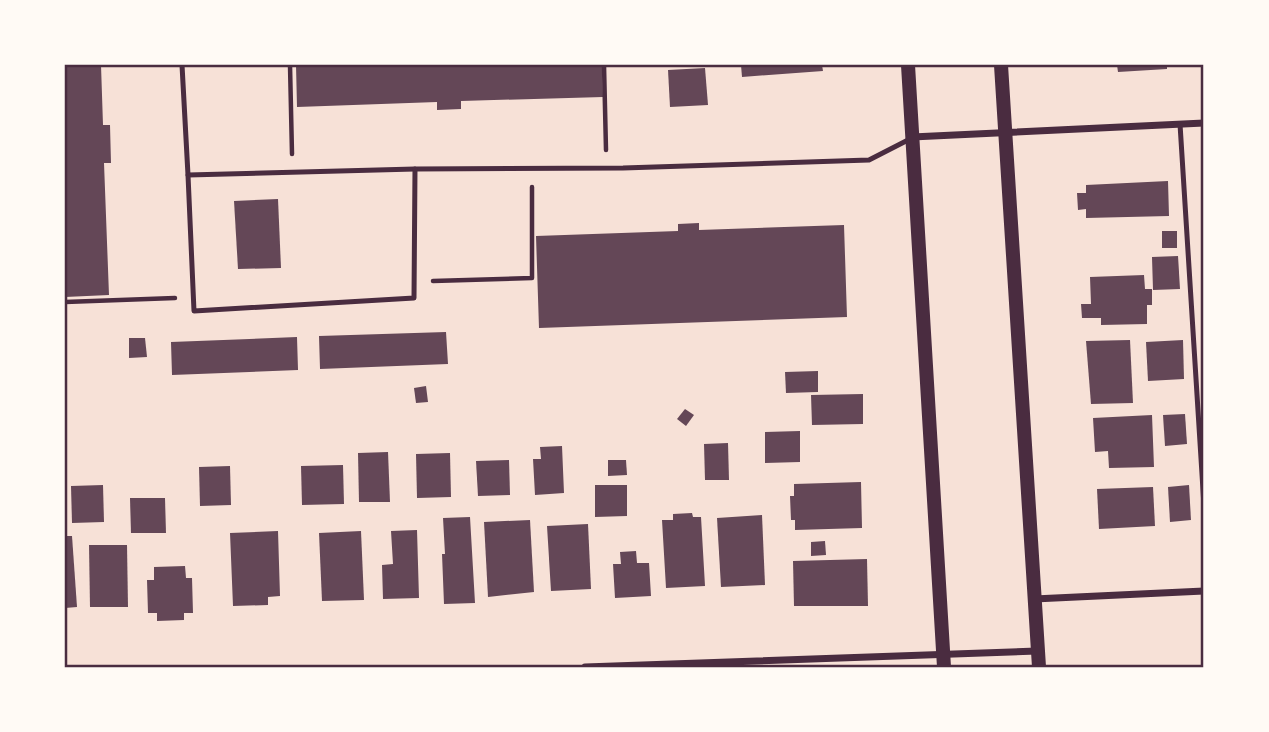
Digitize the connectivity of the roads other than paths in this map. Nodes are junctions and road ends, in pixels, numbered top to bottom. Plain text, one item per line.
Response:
1 (182, 65) edge
2 (908, 65) edge
3 (1001, 65) edge
4 (1204, 123) edge
5 (1180, 124) junction
6 (1006, 131) junction
7 (912, 137) junction
8 (415, 169) junction
9 (188, 175) junction
10 (1194, 356) junction
11 (1204, 356) edge
12 (1204, 506) edge
13 (1204, 591) edge
14 (1034, 599) junction
15 (1037, 651) junction
16 (944, 662) edge
17 (585, 667) edge
18 (1039, 667) edge

1 - 9 lane
2 - 7 main road
3 - 6 main road
4 - 5 street
5 - 6 street
5 - 10 lane
6 - 7 street
6 - 14 main road
7 - 8 lane
7 - 16 main road
8 - 9 lane
8 - 9 lane
10 - 11 lane
10 - 12 lane
13 - 14 street
14 - 15 main road
15 - 16 street
15 - 18 main road
16 - 17 street

